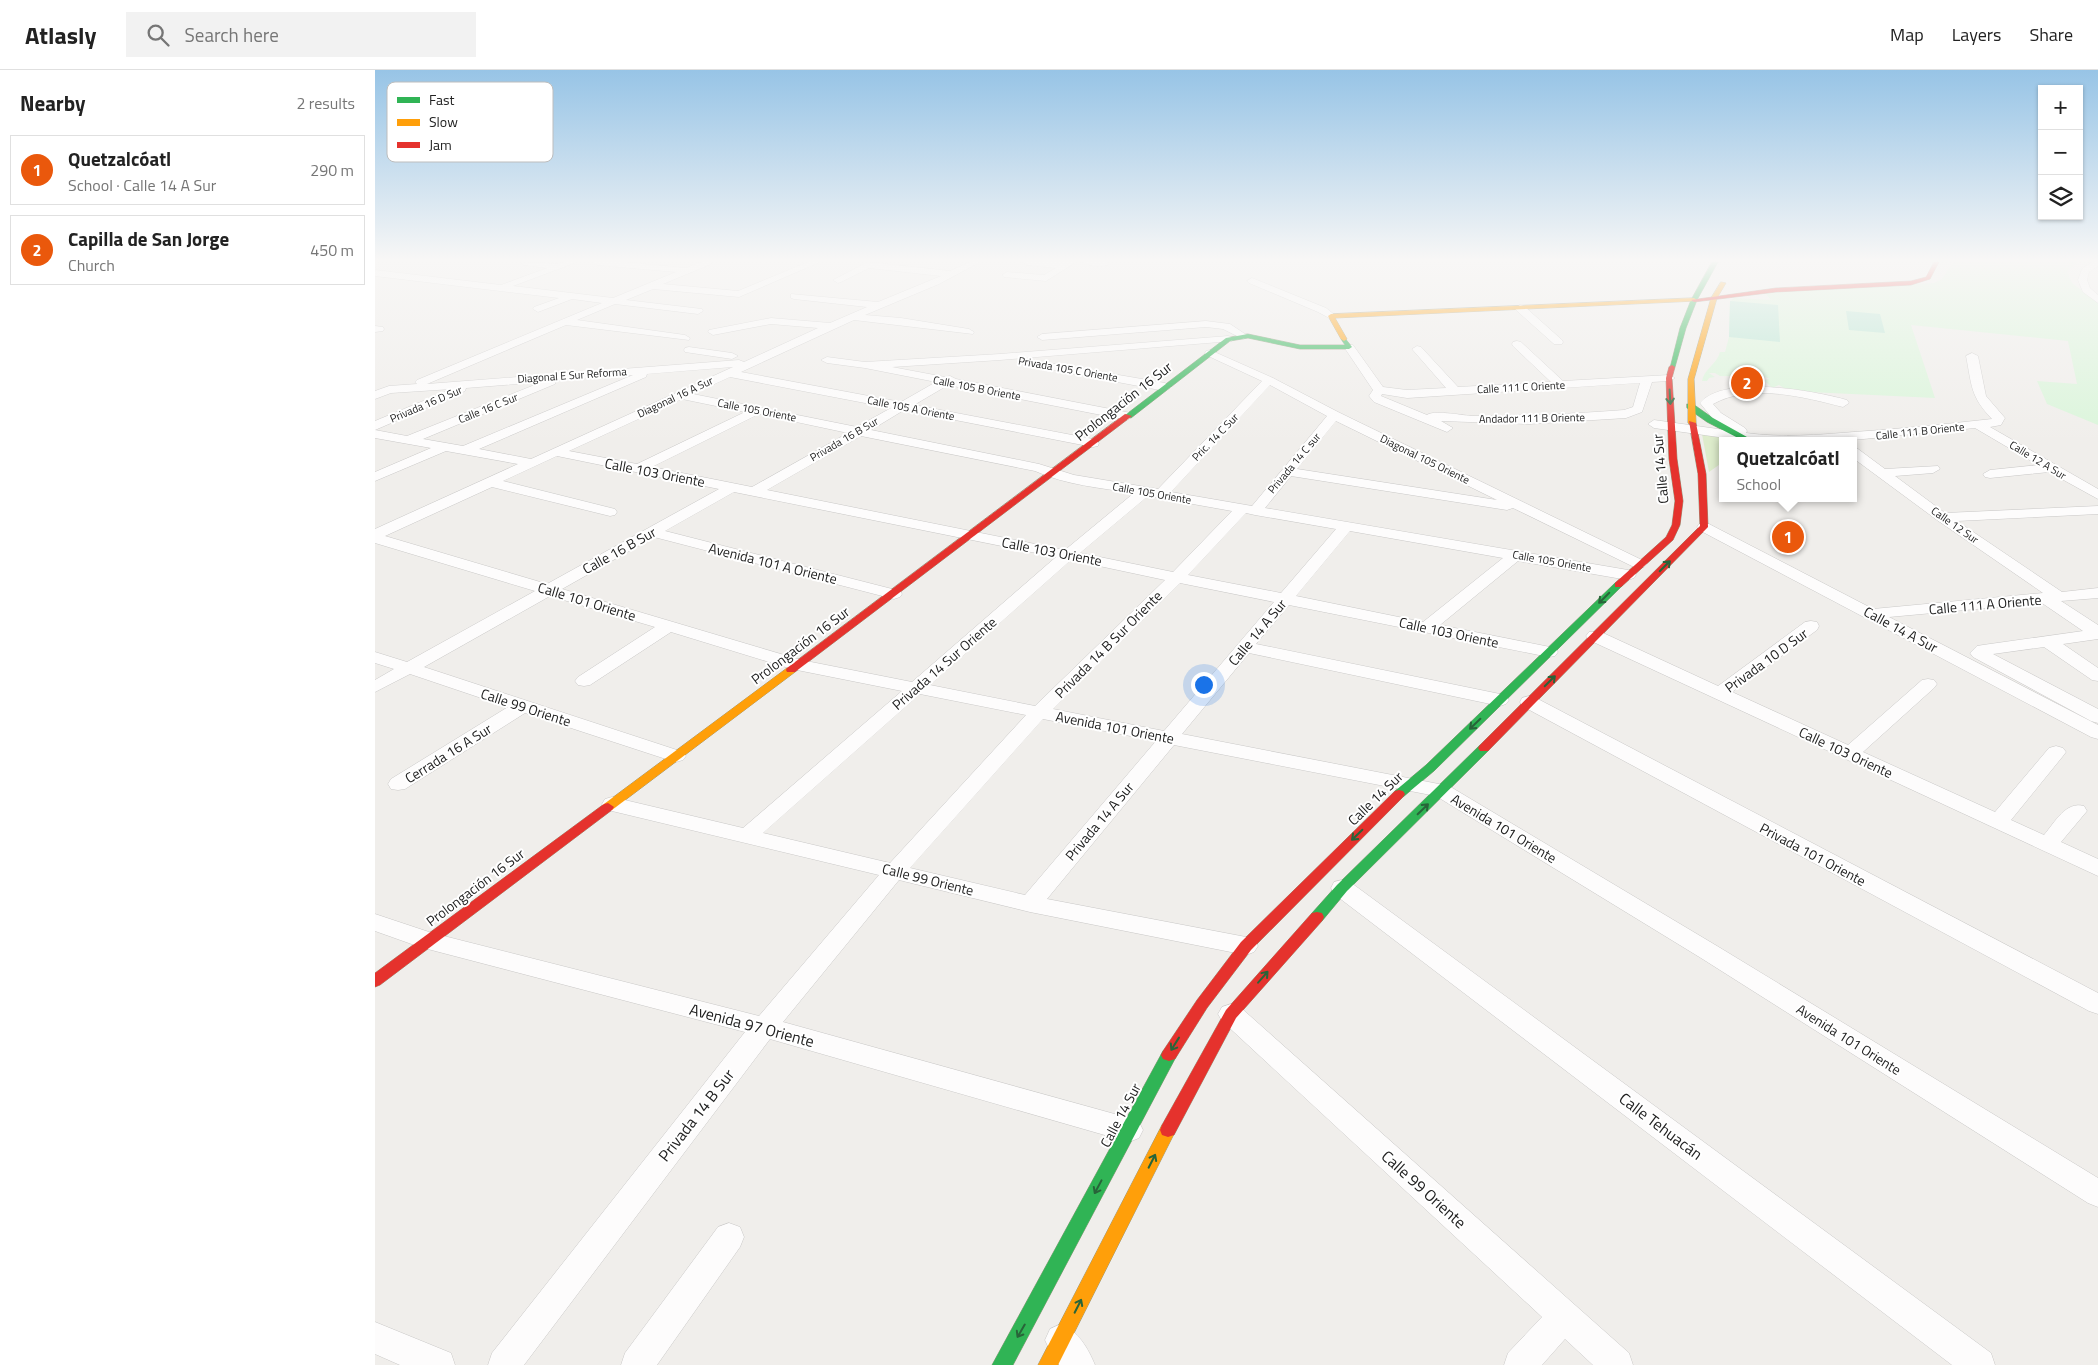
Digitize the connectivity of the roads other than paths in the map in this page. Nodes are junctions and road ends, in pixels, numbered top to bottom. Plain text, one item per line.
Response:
1 (563, 322) edge
2 (567, 322) edge
3 (759, 322) edge
4 (796, 322) edge
5 (840, 322) edge
6 (910, 322) edge
7 (1335, 322) edge
8 (1537, 322) edge
9 (1680, 322) edge
10 (1685, 322) edge
11 (1707, 322) edge
12 (1719, 322) edge
13 (832, 326) junction
14 (1683, 328) junction
15 (713, 332) dead end
16 (969, 332) dead end
17 (1243, 336) junction
18 (1042, 337) dead end
19 (685, 338) dead end
20 (1228, 339) junction
21 (1559, 342) dead end
22 (1517, 344) dead end
23 (1349, 347) junction
24 (1417, 349) dead end
25 (689, 350) dead end
26 (1211, 353) junction
27 (1972, 356) dead end
28 (994, 357) junction
29 (827, 360) dead end
30 (757, 361) junction
31 (865, 365) junction
32 (1695, 365) junction
33 (657, 369) junction
34 (729, 373) junction
35 (567, 376) junction
36 (1669, 378) junction
37 (1269, 380) junction
38 (1647, 380) junction
39 (945, 382) junction
40 (477, 383) junction
41 (1561, 384) junction
42 (1165, 387) junction
43 (405, 389) junction
44 (1455, 391) junction
45 (1377, 393) junction
46 (1407, 394) junction
47 (375, 395) edge
48 (681, 395) junction
49 (1843, 403) dead end
50 (903, 406) junction
51 (1690, 406) junction
52 (758, 410) junction
53 (1334, 415) junction
54 (1127, 416) junction
55 (1654, 424) dead end
56 (1978, 425) junction
57 (375, 426) edge
58 (1671, 427) junction
59 (1447, 428) dead end
60 (1692, 429) junction
61 (859, 430) junction
62 (375, 434) edge
63 (1748, 437) junction
64 (1857, 438) edge
65 (409, 440) junction
66 (1093, 443) junction
67 (445, 447) junction
68 (466, 450) junction
69 (555, 452) junction
70 (1857, 455) edge
71 (532, 463) junction
72 (2051, 468) junction
73 (639, 469) junction
74 (1933, 469) dead end
75 (1286, 471) junction
76 (1688, 472) junction
77 (1715, 473) dead end
78 (1883, 473) junction
79 (1053, 474) junction
80 (1990, 474) dead end
81 (375, 478) edge
82 (489, 482) junction
83 (733, 488) junction
84 (754, 492) junction
85 (1152, 493) junction
86 (2098, 495) edge
87 (1526, 508) junction
88 (1249, 510) junction
89 (2098, 510) edge
90 (610, 512) dead end
91 (1942, 517) junction
92 (1346, 526) junction
93 (1703, 527) junction
94 (652, 532) junction
95 (375, 536) edge
96 (972, 536) junction
97 (1068, 554) junction
98 (1515, 555) junction
99 (1639, 564) junction
100 (1628, 575) junction
101 (1177, 577) junction
102 (549, 590) junction
103 (2098, 593) edge
104 (894, 594) junction
105 (2052, 597) junction
106 (1286, 598) junction
107 (1872, 614) junction
108 (669, 626) junction
109 (1811, 626) dead end
110 (1427, 627) junction
111 (2098, 634) edge
112 (1595, 636) junction
113 (2048, 642) junction
114 (1245, 647) junction
115 (1549, 652) junction
116 (375, 657) edge
117 (799, 665) junction
118 (408, 668) junction
119 (2098, 676) edge
120 (584, 681) dead end
121 (1928, 684) dead end
122 (375, 687) edge
123 (916, 688) junction
124 (1720, 693) junction
125 (1500, 700) junction
126 (1529, 702) junction
127 (523, 706) junction
128 (1039, 712) junction
129 (2098, 716) edge
130 (2098, 733) edge
131 (1169, 738) junction
132 (2056, 752) dead end
133 (1850, 753) junction
134 (676, 756) junction
135 (398, 784) dead end
136 (1410, 784) junction
137 (1442, 791) junction
138 (612, 804) junction
139 (2077, 810) dead end
140 (1998, 822) junction
141 (747, 836) junction
142 (2048, 844) junction
143 (2098, 868) edge
144 (895, 871) junction
145 (1342, 888) junction
146 (1030, 904) junction
147 (375, 922) edge
148 (428, 941) junction
149 (1246, 946) junction
150 (375, 981) edge
151 (2098, 1004) edge
152 (1231, 1014) junction
153 (764, 1027) junction
154 (1129, 1130) junction
155 (2098, 1194) edge
156 (729, 1237) dead end
157 (1564, 1316) junction
158 (375, 1338) edge
159 (1055, 1352) edge
160 (439, 1365) edge
161 (504, 1365) edge
162 (637, 1365) edge
163 (1002, 1365) edge
164 (1079, 1365) edge
165 (1520, 1365) edge
166 (1617, 1365) edge
167 (1979, 1365) edge

1 - 43 street
2 - 19 street
3 - 15 street
4 - 13 street
5 - 13 street, Diagonal 16 A Sur
6 - 16 street
7 - 23 main road
8 - 21 street
9 - 14 main road
10 - 14 main road, Calle 14 Sur
11 - 32 main road, Calle 14 Sur
12 - 32 main road
13 - 30 street, Diagonal 16 A Sur
14 - 36 main road, Calle 14 Sur
17 - 18 street
17 - 20 main road, Prolongación 16 Sur
17 - 23 main road, Prolongación 16 Sur
20 - 26 main road, Prolongación 16 Sur
20 - 28 street
22 - 41 street
23 - 45 street
24 - 44 street
25 - 30 street
26 - 37 street, Diagonal 105 Oriente
26 - 42 main road, Prolongación 16 Sur
27 - 56 street, Calle 111 B Oriente
28 - 31 street
28 - 39 street, Privada 16 B Sur
28 - 42 street, Privada 105 C Oriente
29 - 31 street, Calle 105 B Oriente
30 - 33 street, Diagonal E Sur Reforma
30 - 34 street, Diagonal 16 A Sur
31 - 39 street, Calle 105 B Oriente
32 - 51 main road, Calle 14 Sur
33 - 35 street, Diagonal E Sur Reforma
33 - 68 street
34 - 48 street, Diagonal 16 A Sur
34 - 50 street, Calle 105 A Oriente
35 - 40 street, Diagonal E Sur Reforma
35 - 65 street, Calle 16 C Sur
36 - 38 street, Calle 111 C Oriente
36 -> 58 main road, Calle 14 Sur
37 - 53 street, Diagonal 105 Oriente
37 - 85 street, Pric. 14 C Sur
38 - 41 street, Calle 111 C Oriente
38 - 46 street, Andador 111 B Oriente
39 - 50 street, Privada 16 B Sur
39 - 54 street, Calle 105 B Oriente
40 - 43 street, Diagonal E Sur Reforma
40 - 57 street, Privada 16 D Sur
41 - 44 street, Calle 111 C Oriente
42 - 54 main road, Prolongación 16 Sur
43 - 47 street, Diagonal E Sur Reforma
44 - 46 street, Calle 111 C Oriente
45 - 46 street, Calle 111 C Oriente
45 - 59 street
48 - 52 street, Calle 105 Oriente
48 - 69 street, Diagonal 16 A Sur
49 - 63 street
50 - 61 street, Privada 16 B Sur
50 - 66 street, Calle 105 A Oriente
51 - 60 main road, Calle 14 Sur
51 - 63 main road
52 - 61 street, Calle 105 Oriente
52 - 73 street
53 - 75 street, Privada 14 C sur
53 - 87 street, Diagonal 105 Oriente
54 - 66 main road, Prolongación 16 Sur
55 - 58 street, Calle 111 B Oriente
56 - 64 street, Calle 111 B Oriente
56 - 72 street, Calle 12 A Sur
58 - 60 street, Calle 111 B Oriente
58 - 76 main road, Calle 14 Sur
60 - 63 street, Calle 111 B Oriente
60 - 76 main road, Calle 14 Sur
61 - 79 street, Calle 105 Oriente
61 - 84 street, Privada 16 B Sur
62 - 65 street
65 - 67 street
66 - 79 main road, Prolongación 16 Sur
67 - 68 street
67 - 81 street
68 - 71 street
69 - 71 street, Diagonal 16 A Sur
69 - 73 street, Calle 103 Oriente
70 - 78 street, Calle 12 Sur
71 - 82 street, Diagonal 16 A Sur
72 - 80 street
72 - 86 street, Calle 12 A Sur
73 - 83 street, Calle 103 Oriente
74 - 78 street
75 - 87 street
75 - 88 street, Privada 14 C sur
76 - 77 main road
76 - 93 main road, Calle 14 Sur
76 - 99 main road, Calle 14 Sur
78 - 91 street, Calle 12 Sur
79 - 85 street, Calle 105 Oriente
79 - 96 main road, Prolongación 16 Sur
82 - 90 street
82 - 95 street, Diagonal 16 A Sur
83 - 84 street, Calle 103 Oriente
83 - 94 street, Calle 16 B Sur
84 - 96 street, Calle 103 Oriente
85 - 88 street, Calle 105 Oriente
85 - 97 street, Privada 14 Sur Oriente
87 - 99 street, Diagonal 105 Oriente
88 - 92 street, Calle 105 Oriente
88 - 101 street, Privada 14 B Sur Oriente
89 - 91 street
91 - 105 street, Calle 12 Sur
92 - 98 street, Calle 105 Oriente
92 - 106 street, Calle 14 A Sur
93 - 107 street, Calle 14 A Sur
112 -> 93 main road
94 - 102 street, Calle 16 B Sur
94 - 104 street, Avenida 101 A Oriente
95 - 102 street, Calle 101 Oriente
96 - 97 street, Calle 103 Oriente
96 - 104 main road, Prolongación 16 Sur
97 - 101 street, Calle 103 Oriente
97 - 123 street, Privada 14 Sur Oriente
98 - 100 street, Calle 105 Oriente
98 - 110 street
99 - 100 main road, Calle 14 Sur
100 -> 115 main road, Calle 14 Sur
101 - 106 street, Calle 103 Oriente
101 - 128 street, Privada 14 B Sur Oriente
102 - 108 street, Calle 101 Oriente
102 - 118 street, Calle 16 B Sur
103 - 105 street, Calle 111 A Oriente
104 - 117 main road, Prolongación 16 Sur
105 - 107 street, Calle 111 A Oriente
105 - 111 street, Calle 12 Sur
106 - 110 street, Calle 103 Oriente
106 - 114 street, Calle 14 A Sur
107 - 130 street, Calle 14 A Sur
108 - 117 street, Calle 101 Oriente
108 - 120 street
109 - 124 street, Privada 10 D Sur
110 - 115 street, Calle 103 Oriente
111 - 113 street
112 - 124 street, Calle 103 Oriente
126 -> 112 main road
113 - 119 street
113 - 129 street
114 - 125 street
114 - 131 street, Calle 14 A Sur
115 - 125 main road, Calle 14 Sur
116 - 118 street, Calle 99 Oriente
117 - 123 street, Avenida 101 Oriente
117 - 134 main road, Prolongación 16 Sur
118 - 122 street, Calle 16 B Sur
118 - 127 street, Calle 99 Oriente
121 - 133 street
123 - 128 street, Avenida 101 Oriente
123 - 141 street, Privada 14 Sur Oriente
124 - 133 street, Calle 103 Oriente
125 -> 136 main road, Calle 14 Sur
126 - 137 main road
126 - 151 street, Privada 101 Oriente
127 - 134 street, Calle 99 Oriente
127 - 135 street, Cerrada 16 A Sur
128 - 131 street, Avenida 101 Oriente
128 - 144 street, Privada 14 B Sur Oriente
131 - 136 street, Avenida 101 Oriente
131 - 146 street, Privada 14 A Sur
132 - 140 street
133 - 140 street, Calle 103 Oriente
134 - 138 main road, Prolongación 16 Sur
136 - 137 street, Avenida 101 Oriente
136 -> 149 main road, Calle 14 Sur
145 -> 137 main road
137 - 155 street, Avenida 101 Oriente
138 - 141 street, Calle 99 Oriente
138 - 148 main road, Prolongación 16 Sur
139 - 142 street
140 - 142 street, Calle 103 Oriente
141 - 144 street, Calle 99 Oriente
142 - 143 street, Calle 103 Oriente
144 - 146 street, Calle 99 Oriente
144 - 153 street, Privada 14 B Sur
152 -> 145 main road
145 - 167 street, Calle Tehuacán
146 - 149 street, Calle 99 Oriente
147 - 148 street, Avenida 97 Oriente
148 - 150 main road, Prolongación 16 Sur
148 - 153 street, Avenida 97 Oriente
149 -> 154 main road, Calle 14 Sur
152 - 157 street, Calle 99 Oriente
159 -> 152 main road
153 - 154 street, Avenida 97 Oriente
153 - 161 street, Privada 14 B Sur
154 -> 163 main road, Calle 14 Sur
156 - 162 street
157 - 165 street
157 - 166 street, Calle 99 Oriente
158 - 160 street
159 - 164 street

